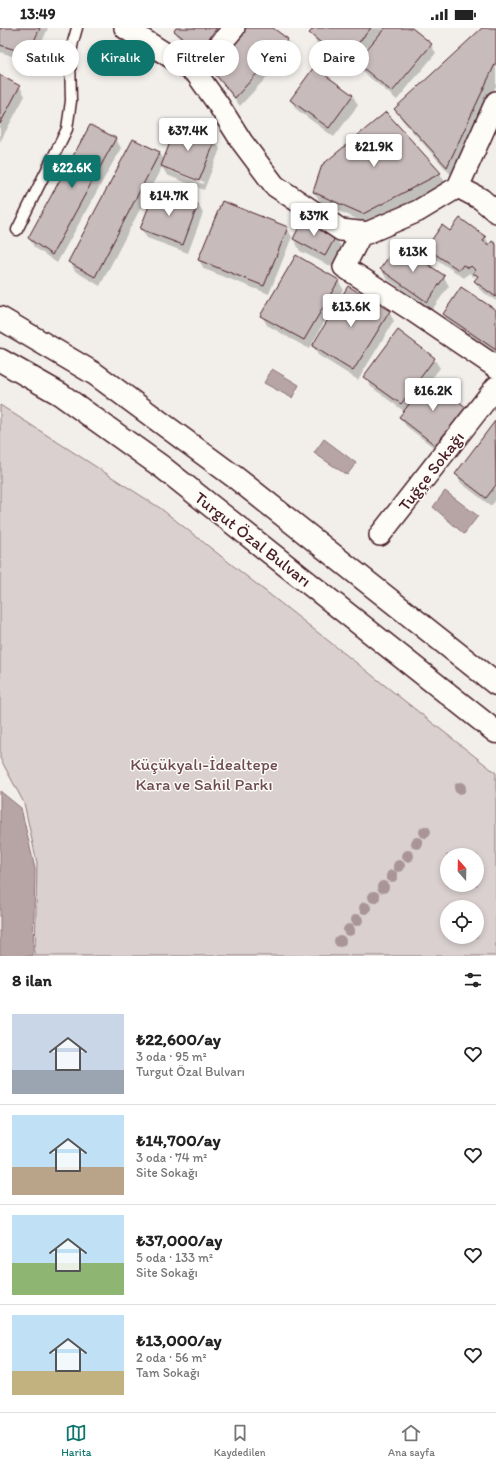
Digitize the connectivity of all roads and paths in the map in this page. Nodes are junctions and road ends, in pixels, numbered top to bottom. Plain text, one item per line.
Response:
1 (77, 28) edge
2 (126, 28) edge
3 (234, 28) edge
4 (224, 40) edge
5 (163, 52) edge
6 (198, 76) edge
7 (496, 102) edge
8 (458, 187) junction
9 (496, 212) edge
10 (17, 230) dead end
11 (362, 232) junction
12 (0, 318) edge
13 (0, 360) edge
14 (496, 367) edge
15 (496, 387) edge
16 (380, 535) dead end
17 (496, 684) edge
18 (496, 732) edge

1 - 10 lane
2 - 5 street
3 - 4 street
6 - 11 street
7 - 8 street
8 - 9 street
8 - 11 street
11 - 14 street
12 - 17 highway
13 - 18 highway, Turgut Özal Bulvarı
15 - 16 street, Tuğçe Sokağı

